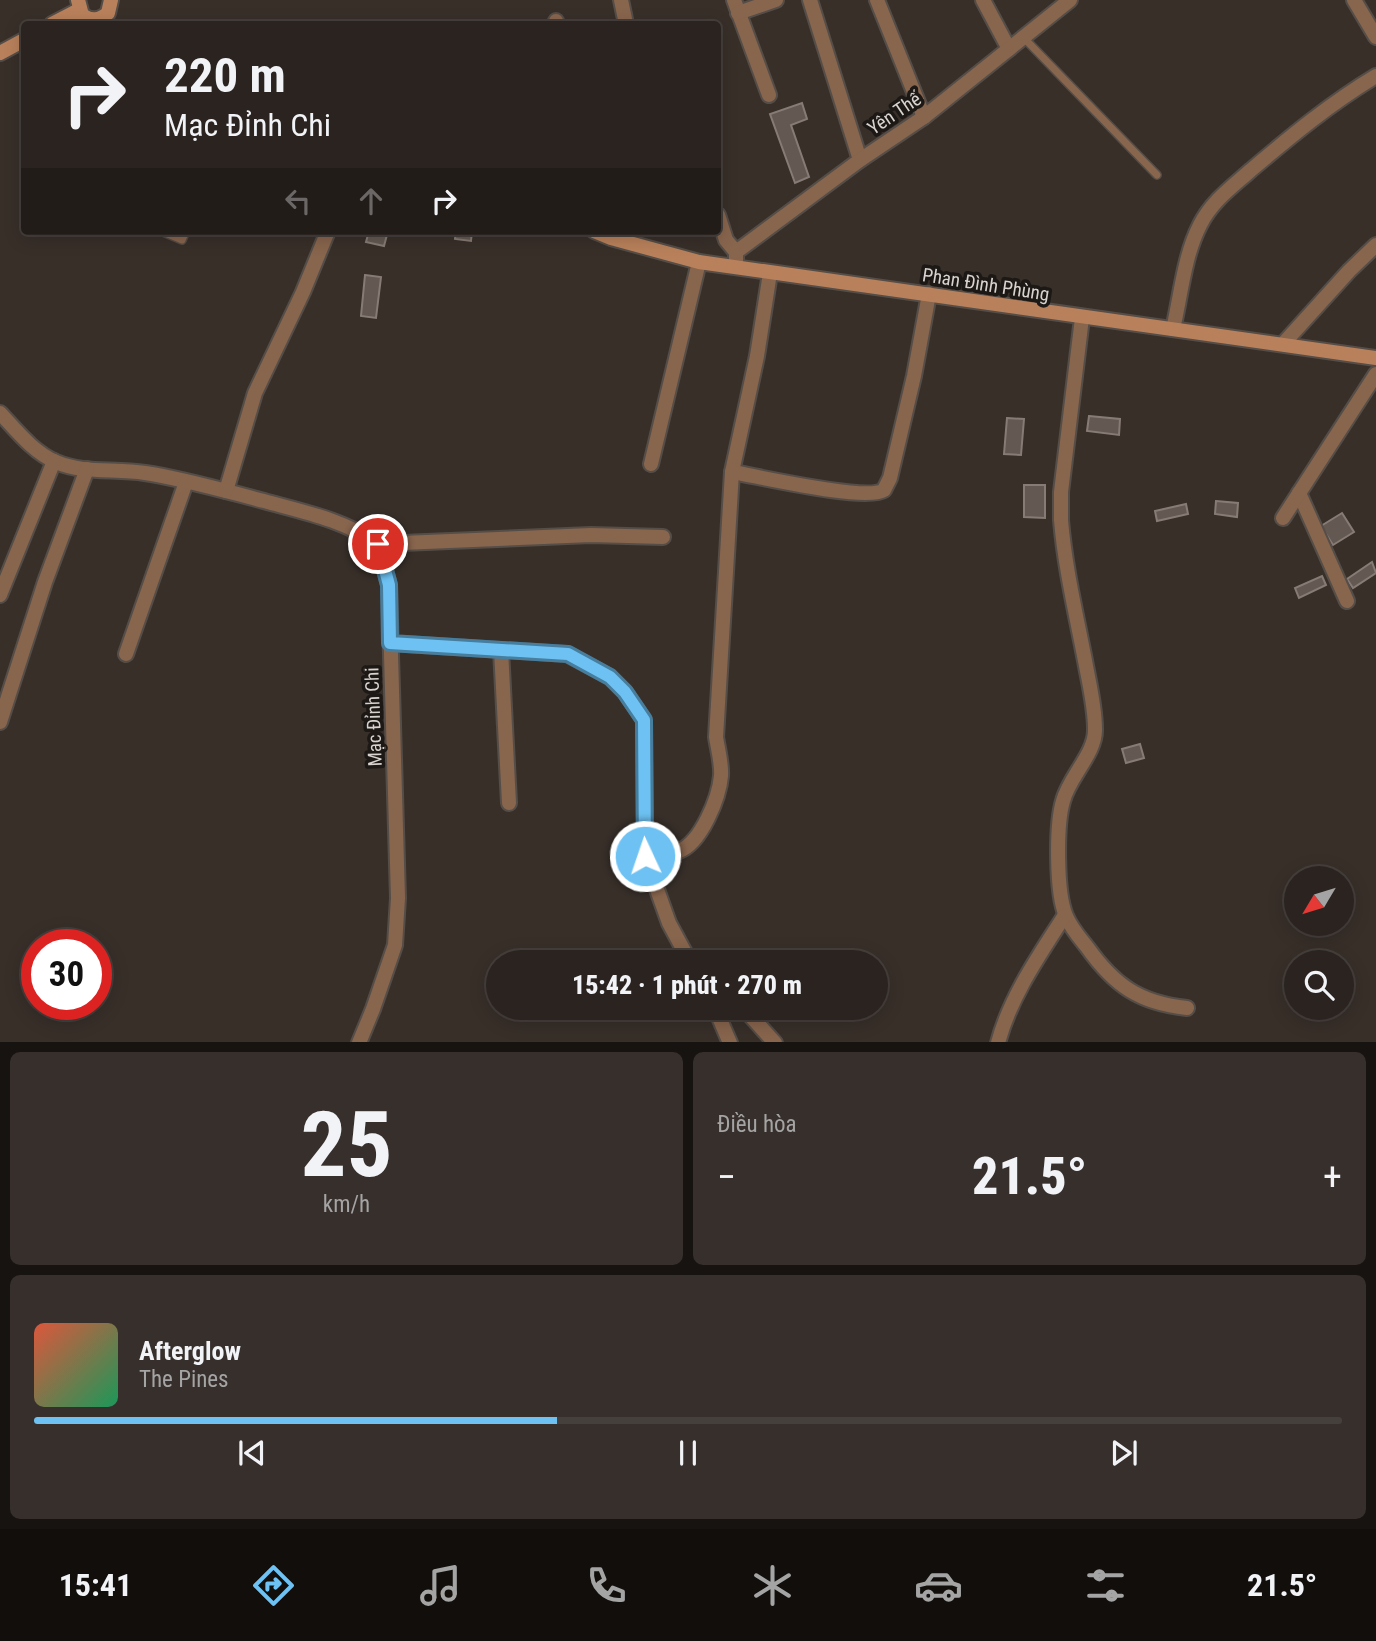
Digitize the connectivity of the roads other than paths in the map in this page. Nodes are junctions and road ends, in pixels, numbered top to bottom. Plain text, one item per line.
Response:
1 (111, 0) edge
2 (621, 0) edge
3 (776, 0) edge
4 (810, 0) edge
5 (877, 0) edge
6 (983, 0) edge
7 (1354, 0) edge
8 (1063, 2) edge
9 (78, 5) edge
10 (736, 6) edge
11 (56, 21) edge
12 (102, 21) edge
13 (625, 21) edge
14 (1376, 37) edge
15 (1024, 38) junction
16 (21, 42) edge
17 (1009, 50) junction
18 (0, 53) edge
19 (1376, 76) edge
20 (769, 94) dead end
21 (924, 117) junction
22 (860, 160) junction
23 (1157, 175) dead end
24 (721, 224) edge
25 (170, 235) edge
26 (184, 235) edge
27 (326, 235) edge
28 (604, 235) edge
29 (1376, 245) edge
30 (736, 252) junction
31 (699, 262) junction
32 (735, 268) junction
33 (770, 273) junction
34 (929, 294) junction
35 (1082, 318) junction
36 (1173, 329) junction
37 (1283, 344) junction
38 (1376, 358) edge
39 (1376, 374) edge
40 (0, 414) edge
41 (54, 461) junction
42 (651, 464) dead end
43 (87, 469) junction
44 (732, 472) junction
45 (186, 482) junction
46 (226, 491) junction
47 (1299, 493) junction
48 (1283, 518) dead end
49 (663, 537) dead end
50 (378, 544) junction
51 (0, 595) edge
52 (1347, 601) dead end
53 (390, 643) junction
54 (501, 650) junction
55 (127, 654) dead end
56 (0, 722) edge
57 (509, 803) dead end
58 (645, 856) junction
59 (1065, 915) junction
60 (684, 950) edge
61 (1186, 1007) dead end
62 (720, 1020) edge
63 (755, 1020) edge
64 (359, 1042) edge
65 (730, 1042) edge
66 (775, 1042) edge
67 (998, 1042) edge

1 - 12 street
2 - 13 street
3 - 10 street
4 - 22 street
5 - 21 street
6 - 17 street
7 - 14 street
8 - 15 street, Yên Thế
9 - 11 street
9 - 12 street
10 - 20 street
15 - 17 street, Yên Thế
15 - 23 lane
16 - 18 street
17 - 21 street, Yên Thế
19 - 36 street
21 - 22 street, Yên Thế
22 - 30 street, Yên Thế
24 - 30 street
25 - 26 lane
27 - 46 street
28 - 31 street, Phan Đình Phùng
29 - 37 street
30 - 32 street
31 - 32 street, Phan Đình Phùng
31 - 42 street
32 - 33 street, Phan Đình Phùng
33 - 34 street, Phan Đình Phùng
33 - 44 street
34 - 35 street, Phan Đình Phùng
34 - 44 street
35 - 36 street, Phan Đình Phùng
35 - 59 street
36 - 37 street, Phan Đình Phùng
37 - 38 street, Phan Đình Phùng
39 - 47 street
40 - 41 street
41 - 43 street
41 - 51 street
43 - 45 street
43 - 56 street
44 - 58 street
45 - 46 street
45 - 55 street
46 - 50 street
47 - 48 street
47 - 52 street
49 - 50 street
50 - 53 street, Mạc Đỉnh Chi
53 - 54 street
53 - 64 street, Mạc Đỉnh Chi
54 - 57 street
54 - 58 street
58 - 60 street
59 - 61 street
59 - 67 street
62 - 65 street
63 - 66 street

